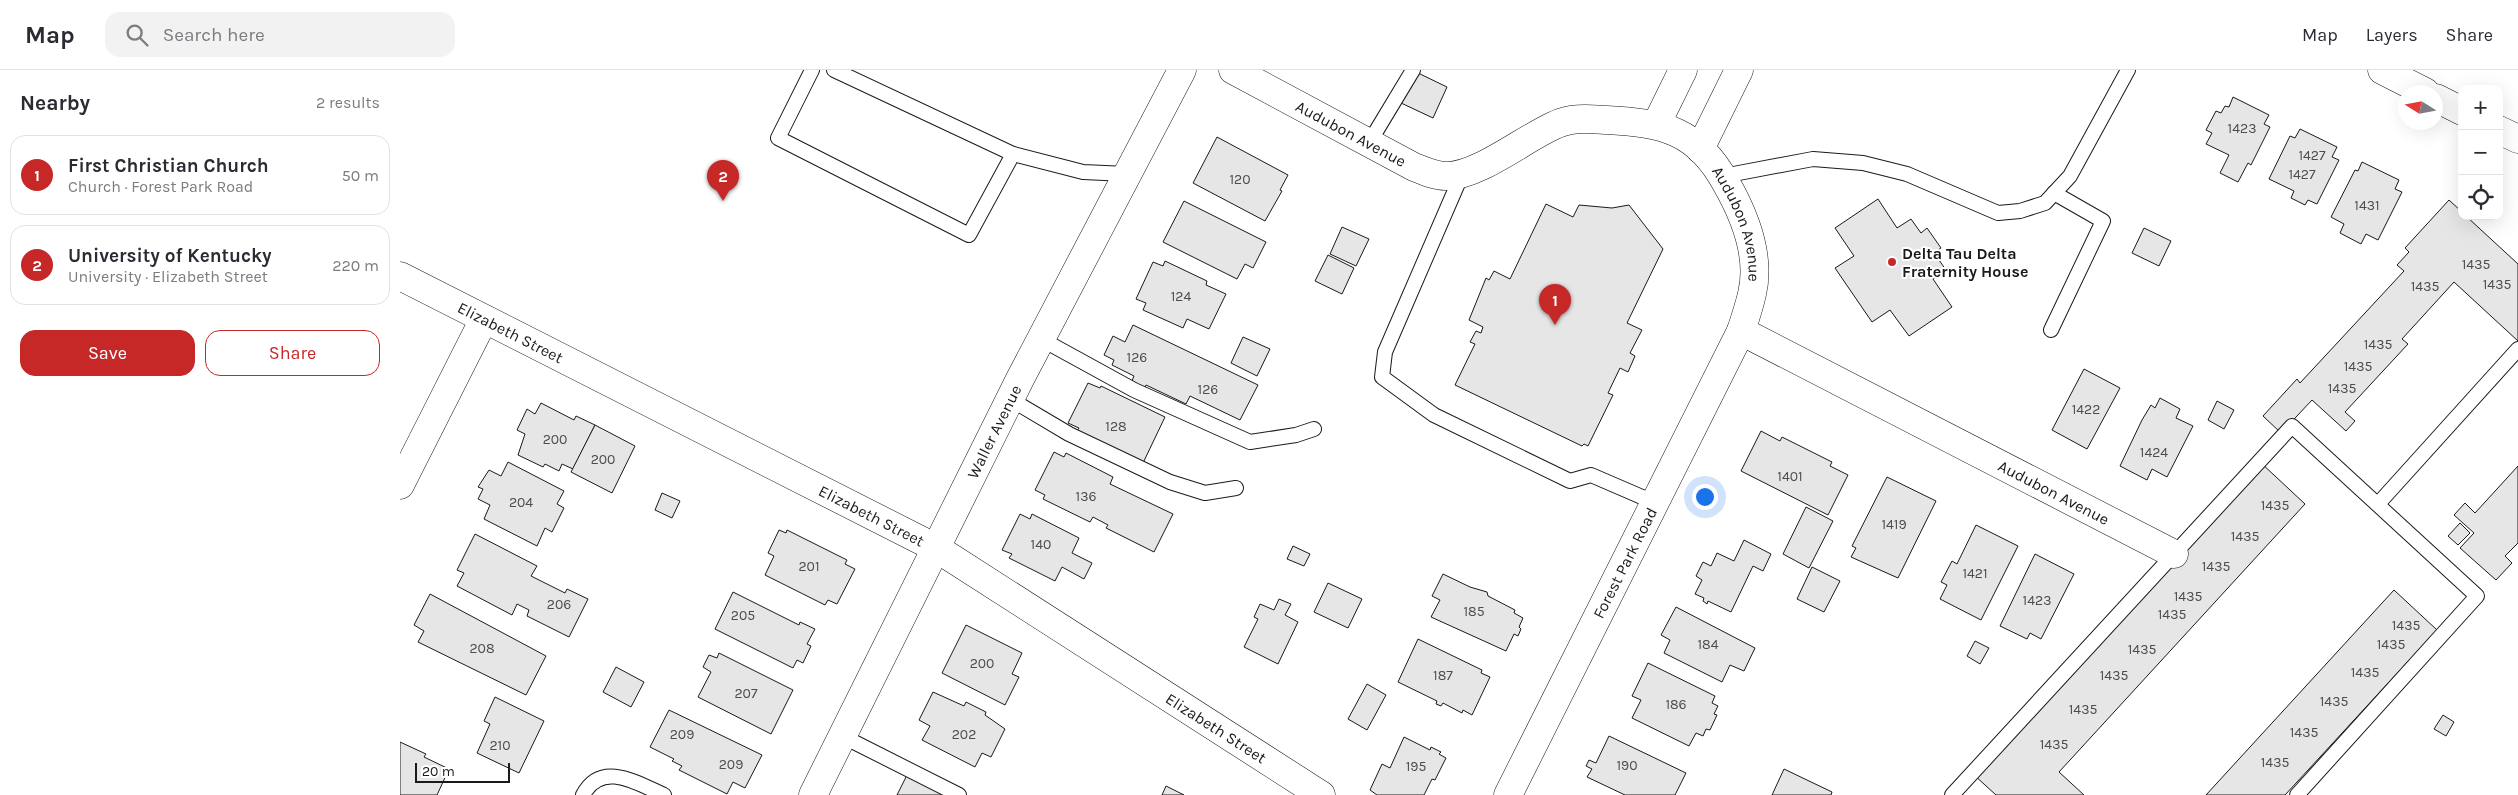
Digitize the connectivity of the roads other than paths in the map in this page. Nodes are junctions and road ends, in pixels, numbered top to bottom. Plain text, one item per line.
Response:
1 (812, 70) edge
2 (834, 70) edge
3 (1182, 70) edge
4 (1233, 70) edge
5 (1413, 70) edge
6 (1683, 70) edge
7 (1739, 70) edge
8 (2128, 70) edge
9 (2382, 70) edge
10 (2411, 85) edge
11 (2443, 102) edge
12 (2458, 109) edge
13 (1656, 125) junction
14 (2503, 132) edge
15 (2518, 139) edge
16 (1369, 143) junction
17 (1700, 149) junction
18 (1013, 154) junction
19 (1127, 174) junction
20 (1462, 174) junction
21 (1723, 176) junction
22 (2054, 193) junction
23 (400, 276) edge
24 (484, 319) junction
25 (2051, 330) dead end
26 (1741, 331) junction
27 (1041, 339) junction
28 (2518, 349) edge
29 (1010, 399) junction
30 (1314, 429) dead end
31 (400, 485) edge
32 (1236, 488) dead end
33 (1656, 503) junction
34 (2378, 504) junction
35 (936, 548) junction
36 (2174, 554) junction
37 (842, 736) junction
38 (583, 795) edge
39 (664, 795) edge
40 (812, 795) edge
41 (959, 795) edge
42 (1321, 795) edge
43 (1508, 795) edge
44 (1952, 795) edge
45 (2297, 795) edge

1 - 18 lane
2 - 18 lane
3 - 19 street, Waller Avenue
4 - 16 street, Audubon Avenue
5 - 16 lane
6 - 13 street
7 - 17 street
8 - 22 lane
9 - 10 street
11 - 12 street
13 - 17 street, Audubon Avenue
13 - 20 street, Audubon Avenue
14 - 15 street
16 - 20 street, Audubon Avenue
17 - 21 street, Audubon Avenue
18 - 19 lane
19 - 27 street, Waller Avenue
20 - 33 lane
21 - 22 lane
21 - 26 street, Audubon Avenue
22 - 25 lane
23 - 24 street, Elizabeth Street
24 - 31 street
24 - 35 street, Elizabeth Street
26 - 33 street, Forest Park Road
26 - 36 street, Audubon Avenue
27 - 29 street, Waller Avenue
27 - 30 lane
28 - 34 lane
29 - 32 lane
29 - 35 street, Waller Avenue
33 - 43 street, Forest Park Road
34 - 36 lane
34 - 45 lane
35 - 37 street, Waller Avenue
35 - 42 street, Elizabeth Street
36 - 44 lane
37 - 40 street, Waller Avenue
37 - 41 lane
38 - 39 lane

